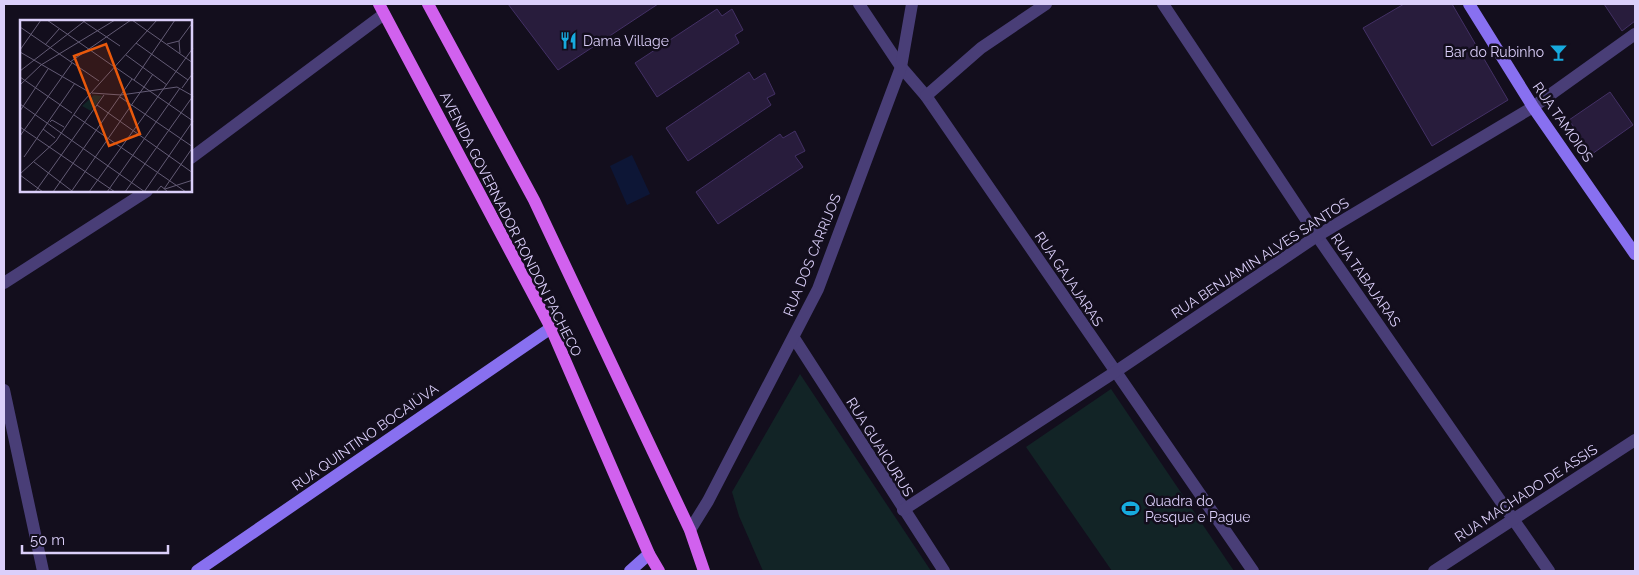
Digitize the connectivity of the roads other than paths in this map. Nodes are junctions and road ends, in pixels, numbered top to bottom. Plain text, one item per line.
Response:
1 (428, 4) edge
2 (859, 4) edge
3 (912, 4) edge
4 (1046, 4) edge
5 (1162, 4) edge
6 (1469, 4) edge
7 (381, 9) edge
8 (1635, 34) edge
9 (901, 67) junction
10 (926, 96) junction
11 (1533, 107) junction
12 (192, 157) edge
13 (145, 192) edge
14 (1317, 236) junction
15 (1635, 254) edge
16 (4, 283) edge
17 (551, 328) junction
18 (794, 338) junction
19 (1115, 372) junction
20 (4, 390) edge
21 (1635, 440) edge
22 (903, 510) junction
23 (1514, 518) junction
24 (690, 530) junction
25 (649, 554) junction
26 (43, 571) edge
27 (198, 571) edge
28 (630, 571) edge
29 (659, 571) edge
30 (704, 571) edge
31 (944, 571) edge
32 (1253, 571) edge
33 (1434, 571) edge
34 (1549, 571) edge

1 - 24 main road, AVENIDA GOVERNADOR RONDON PACHECO
2 - 9 street, RUA GAJAJARAS
3 - 9 street, RUA DOS CARRIJOS
4 - 10 street
5 - 14 street, RUA TABAJARAS
6 - 11 street, RUA TAMOIOS
7 - 12 street
7 - 17 main road, AVENIDA GOVERNADOR RONDON PACHECO
8 - 11 street, RUA BENJAMIN ALVES SANTOS
9 - 10 street, RUA GAJAJARAS
9 - 18 street, RUA DOS CARRIJOS
10 - 19 street, RUA GAJAJARAS
11 - 14 street, RUA BENJAMIN ALVES SANTOS
11 - 15 street, RUA TAMOIOS
13 - 16 street
14 - 19 street, RUA BENJAMIN ALVES SANTOS
14 - 23 street, RUA TABAJARAS
17 - 25 main road, AVENIDA GOVERNADOR RONDON PACHECO
17 - 27 street, RUA QUINTINO BOCAIÚVA
18 - 22 street, RUA GUAICURUS
18 - 24 street, RUA DOS CARRIJOS
19 - 22 street, RUA BENJAMIN ALVES SANTOS
19 - 32 street, RUA GAJAJARAS
20 - 26 street
21 - 23 street, RUA MACHADO DE ASSIS
22 - 31 street, RUA GUAICURUS
23 - 33 street, RUA MACHADO DE ASSIS
23 - 34 street, RUA TABAJARAS
24 - 30 main road, AVENIDA GOVERNADOR RONDON PACHECO
25 - 28 street
25 - 29 main road, AVENIDA GOVERNADOR RONDON PACHECO

